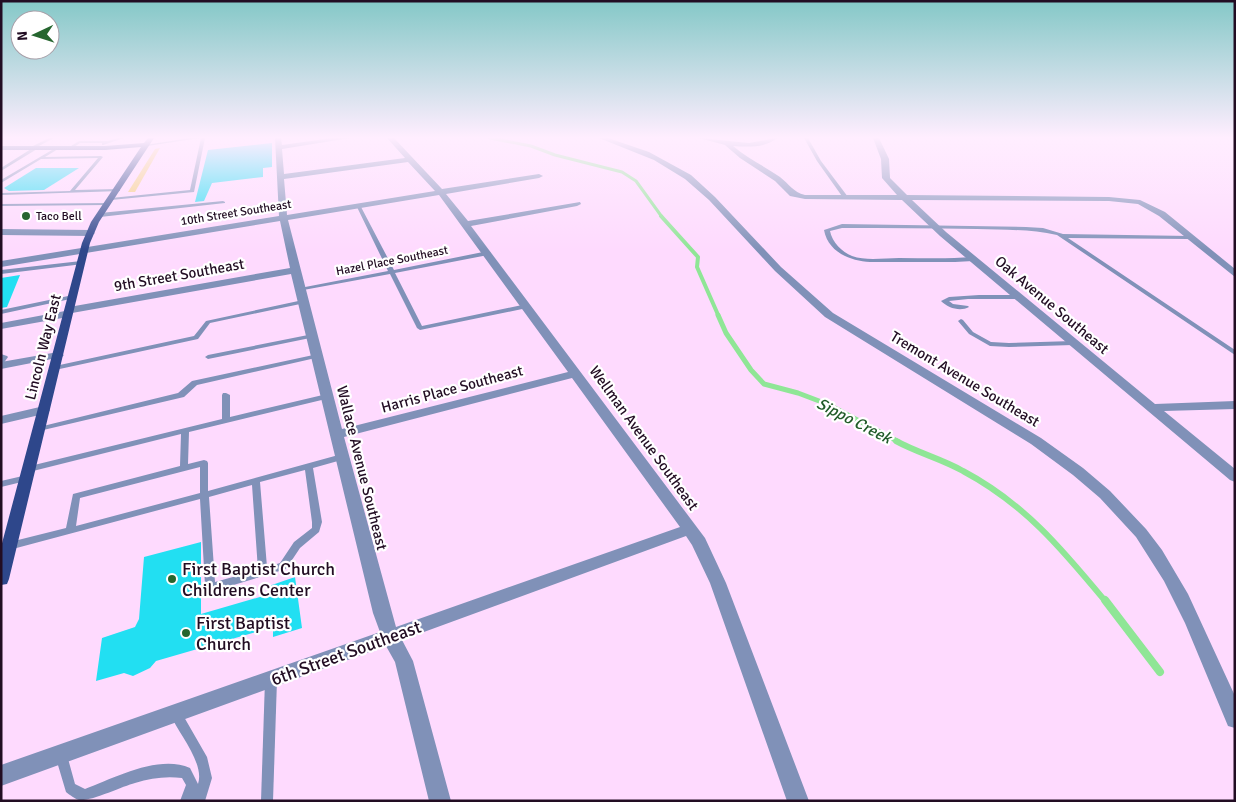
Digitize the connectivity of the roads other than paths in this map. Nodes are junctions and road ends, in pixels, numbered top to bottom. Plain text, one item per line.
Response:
1 (12, 175) edge
2 (85, 175) edge
3 (127, 175) edge
4 (195, 175) edge
5 (292, 175) edge
6 (426, 175) edge
7 (686, 175) edge
8 (772, 175) edge
9 (830, 175) edge
10 (886, 175) edge
11 (540, 176) dead end
12 (281, 177) joint
13 (1, 182) edge
14 (118, 190) junction
15 (71, 192) junction
16 (442, 192) junction
17 (1, 194) edge
18 (846, 198) junction
19 (903, 198) junction
20 (109, 201) junction
21 (223, 202) dead end
22 (577, 204) dead end
23 (1, 205) edge
24 (358, 205) junction
25 (100, 215) junction
26 (283, 218) junction
27 (466, 224) junction
28 (935, 227) junction
29 (1, 232) edge
30 (90, 233) junction
31 (1062, 236) junction
32 (1188, 237) junction
33 (488, 254) junction
34 (83, 256) junction
35 (974, 259) junction
36 (1, 264) edge
37 (15, 266) junction
38 (295, 270) junction
39 (1, 272) edge
40 (392, 272) junction
41 (1235, 274) edge
42 (302, 296) junction
43 (73, 297) junction
44 (1018, 297) junction
45 (527, 306) junction
46 (966, 307) dead end
47 (1, 312) edge
48 (69, 312) junction
49 (960, 321) dead end
50 (1, 326) edge
51 (313, 336) junction
52 (1073, 343) junction
53 (1235, 353) edge
54 (58, 355) junction
55 (1, 356) edge
56 (318, 356) junction
57 (208, 357) dead end
58 (1, 365) edge
59 (55, 368) junction
60 (576, 373) junction
61 (226, 395) dead end
62 (327, 396) junction
63 (1235, 405) edge
64 (1152, 408) junction
65 (44, 410) junction
66 (1, 420) edge
67 (226, 420) junction
68 (39, 429) junction
69 (185, 430) junction
70 (337, 435) junction
71 (342, 457) junction
72 (309, 466) junction
73 (184, 468) junction
74 (28, 473) junction
75 (1235, 477) edge
76 (256, 481) junction
77 (1, 484) edge
78 (204, 495) junction
79 (690, 529) junction
80 (70, 531) junction
81 (6, 551) edge
82 (263, 572) junction
83 (1, 580) edge
84 (391, 637) junction
85 (271, 680) junction
86 (176, 714) junction
87 (1235, 718) edge
88 (61, 755) junction
89 (1, 776) edge
90 (186, 801) edge
91 (198, 801) edge
92 (267, 801) edge
93 (440, 801) edge
94 (798, 801) edge

1 - 13 lane
2 - 15 lane
3 - 14 main road, Lincoln Way East
4 - 20 lane
5 - 12 street
6 - 16 street, Wellman Avenue Southeast
7 - 87 street, Tremont Avenue Southeast
8 - 18 street
9 - 18 lane
10 - 19 street, Oak Avenue Southeast
11 - 16 street, 10th Street Southeast
12 - 26 street, Wallace Avenue Southeast
14 - 15 lane
14 - 20 main road, Lincoln Way East
15 - 17 lane
16 - 24 street, 10th Street Southeast
16 - 27 street, Wellman Avenue Southeast
18 - 19 street
19 - 28 street, Oak Avenue Southeast
19 - 32 street
20 - 23 lane
20 - 25 main road, Lincoln Way East
21 - 25 lane
22 - 27 street
24 - 26 street, 10th Street Southeast
24 - 40 lane
25 - 30 main road, Lincoln Way East
26 - 34 street, 10th Street Southeast
26 - 38 street, Wallace Avenue Southeast
27 - 33 street, Wellman Avenue Southeast
28 - 31 lane
28 - 35 street, Oak Avenue Southeast
28 - 35 lane
29 - 30 street
30 - 34 main road, Lincoln Way East
31 - 32 lane
31 - 53 lane
32 - 41 street
33 - 40 lane, Hazel Place Southeast
33 - 45 street, Wellman Avenue Southeast
34 - 37 street, 10th Street Southeast
34 - 43 main road, Lincoln Way East
35 - 44 street, Oak Avenue Southeast
36 - 37 street, 10th Street Southeast
37 - 39 lane
38 - 42 street, Wallace Avenue Southeast
38 - 48 street, 9th Street Southeast
40 - 42 lane, Hazel Place Southeast
40 - 45 lane
42 - 51 street, Wallace Avenue Southeast
42 - 59 lane, Hazel Place Southeast
43 - 47 lane
43 - 48 main road, Lincoln Way East
44 - 46 lane
44 - 52 street, Oak Avenue Southeast
45 - 60 street, Wellman Avenue Southeast
48 - 50 street, 9th Street Southeast
48 - 54 main road, Lincoln Way East
49 - 52 lane
51 - 56 street, Wallace Avenue Southeast
51 - 57 lane
52 - 64 street, Oak Avenue Southeast
54 - 58 street
54 - 59 main road, Lincoln Way East
55 - 58 lane
56 - 62 street, Wallace Avenue Southeast
56 - 68 lane
59 - 65 main road, Lincoln Way East
60 - 70 street, Harris Place Southeast
60 - 79 street, Wellman Avenue Southeast
61 - 67 lane
62 - 67 lane
62 - 70 street, Wallace Avenue Southeast
63 - 64 street
64 - 75 street, Oak Avenue Southeast
65 - 66 street
65 - 68 main road, Lincoln Way East
67 - 69 lane
68 - 74 main road, Lincoln Way East
69 - 73 lane
69 - 74 lane
70 - 71 street, Wallace Avenue Southeast
71 - 72 lane
71 - 84 street, Wallace Avenue Southeast
72 - 76 lane
72 - 82 lane
73 - 78 lane
73 - 80 lane
74 - 77 lane
74 - 81 main road, Lincoln Way East
76 - 78 lane
76 - 82 lane
78 - 80 lane
78 - 82 lane
79 - 84 street, 6th Street Southeast
79 - 94 street, Wellman Avenue Southeast
80 - 81 lane
81 - 83 main road, Lincoln Way East
84 - 85 street, 6th Street Southeast
84 - 93 street, Wallace Avenue Southeast
85 - 86 street, 6th Street Southeast
85 - 92 lane
86 - 88 street, 6th Street Southeast
86 - 91 lane
88 - 89 street, 6th Street Southeast
88 - 90 lane

